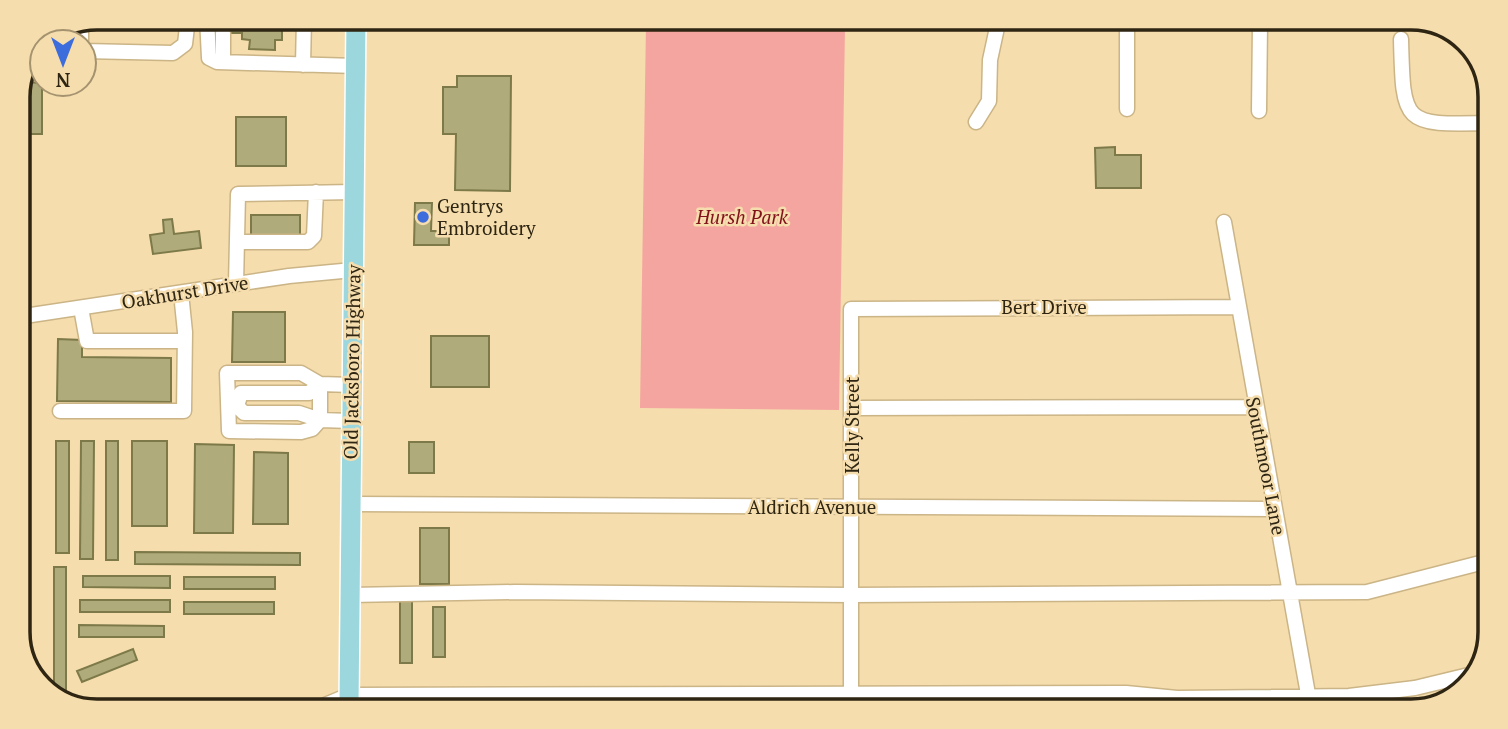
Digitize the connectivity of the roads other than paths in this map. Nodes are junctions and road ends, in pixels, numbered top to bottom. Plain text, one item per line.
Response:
1 (187, 30) edge
2 (208, 30) tunnel mouth
3 (304, 30) edge
4 (356, 30) edge
5 (996, 30) edge
6 (1127, 30) edge
7 (1260, 30) edge
8 (223, 33) tunnel mouth
9 (1401, 39) dead end
10 (98, 51) edge
11 (223, 62) junction
12 (303, 65) junction
13 (356, 66) junction
14 (1127, 109) dead end
15 (1259, 111) dead end
16 (976, 122) dead end
17 (1478, 123) edge
18 (316, 192) junction
19 (354, 192) junction
20 (1224, 222) dead end
21 (237, 242) junction
22 (353, 270) junction
23 (236, 284) junction
24 (181, 293) junction
25 (1236, 307) junction
26 (81, 308) junction
27 (851, 309) joint
28 (30, 315) edge
29 (185, 341) junction
30 (320, 384) junction
31 (352, 385) junction
32 (1255, 407) junction
33 (853, 408) junction
34 (60, 411) dead end
35 (320, 421) junction
36 (352, 421) junction
37 (351, 504) junction
38 (851, 506) junction
39 (1274, 509) junction
40 (1478, 564) edge
41 (1289, 592) junction
42 (350, 595) junction
43 (851, 595) junction
44 (1461, 677) edge
45 (349, 699) edge
46 (851, 699) edge
47 (943, 699) edge
48 (1199, 699) edge
49 (1308, 699) edge
50 (1334, 699) edge

1 - 10 street
2 - 11 street
3 - 12 street
4 - 13 main road, Old Jacksboro Highway
5 - 16 street
6 - 14 street
7 - 15 street
8 - 11 street
9 - 17 street
11 - 12 street
12 - 13 street
13 - 19 main road, Old Jacksboro Highway
18 - 19 street
18 - 21 street
18 - 21 street
19 - 22 main road, Old Jacksboro Highway
20 - 25 street, Southmoor Lane
21 - 23 street
22 - 23 street, Oakhurst Drive
22 - 31 main road, Old Jacksboro Highway
23 - 24 street, Oakhurst Drive
24 - 26 street, Oakhurst Drive
24 - 29 street
25 - 27 street, Bert Drive
25 - 32 street, Southmoor Lane
26 - 28 street, Oakhurst Drive
26 - 29 street
27 - 33 street, Kelly Street
29 - 34 street
30 - 31 street
30 - 35 street
30 - 35 street
30 - 35 street
31 - 36 main road, Old Jacksboro Highway
32 - 33 street
32 - 39 street, Southmoor Lane
33 - 38 street, Kelly Street
35 - 36 street
36 - 37 main road, Old Jacksboro Highway
37 - 38 street, Aldrich Avenue
37 - 42 main road, Old Jacksboro Highway
38 - 39 street, Aldrich Avenue
38 - 43 street, Kelly Street
39 - 41 street, Southmoor Lane
40 - 41 street
41 - 43 street
41 - 49 street, Southmoor Lane
42 - 43 street
42 - 45 main road, Old Jacksboro Highway
43 - 46 street, Kelly Street
44 - 50 street
47 - 48 street

